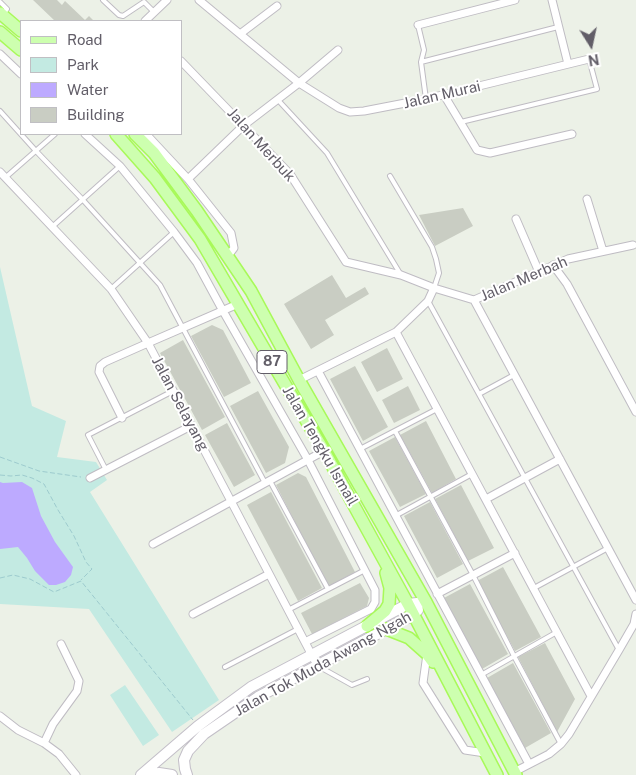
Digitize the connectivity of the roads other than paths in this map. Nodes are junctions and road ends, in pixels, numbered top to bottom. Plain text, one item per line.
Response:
1 (103, 0) edge
2 (167, 0) edge
3 (199, 0) edge
4 (515, 0) edge
5 (552, 0) edge
6 (145, 1) edge
7 (0, 2) edge
8 (277, 6) dead end
9 (3, 12) edge
10 (154, 12) junction
11 (145, 20) edge
12 (418, 26) joint
13 (558, 27) junction
14 (20, 30) edge
15 (0, 32) edge
16 (240, 34) junction
17 (17, 47) edge
18 (338, 50) dead end
19 (1, 57) edge
20 (590, 59) joint
21 (182, 62) edge
22 (421, 62) junction
23 (568, 64) junction
24 (20, 73) edge
25 (299, 83) junction
26 (444, 95) junction
27 (426, 99) junction
28 (277, 100) junction
29 (0, 111) edge
30 (461, 122) junction
31 (243, 126) junction
32 (20, 133) edge
33 (572, 134) dead end
34 (22, 135) edge
35 (54, 135) edge
36 (86, 135) edge
37 (117, 135) edge
38 (136, 135) edge
39 (147, 135) edge
40 (36, 151) junction
41 (120, 166) junction
42 (0, 172) edge
43 (390, 176) dead end
44 (6, 178) junction
45 (188, 179) junction
46 (587, 199) dead end
47 (83, 200) junction
48 (516, 220) dead end
49 (52, 227) junction
50 (174, 232) junction
51 (633, 245) dead end
52 (603, 251) junction
53 (228, 256) junction
54 (140, 263) junction
55 (553, 266) junction
56 (539, 272) junction
57 (401, 275) junction
58 (434, 288) junction
59 (111, 290) junction
60 (474, 300) junction
61 (428, 301) junction
62 (238, 304) junction
63 (223, 311) junction
64 (184, 327) junction
65 (396, 332) junction
66 (148, 343) junction
67 (318, 371) junction
68 (514, 374) junction
69 (299, 380) junction
70 (173, 391) junction
71 (479, 394) junction
72 (437, 409) junction
73 (636, 412) edge
74 (122, 418) junction
75 (191, 426) junction
76 (395, 431) junction
77 (360, 449) junction
78 (324, 451) junction
79 (560, 459) junction
80 (308, 460) junction
81 (106, 470) junction
82 (472, 474) junction
83 (90, 478) road end
84 (525, 478) junction
85 (268, 482) junction
86 (430, 497) junction
87 (486, 499) junction
88 (231, 502) junction
89 (373, 508) junction
90 (360, 516) junction
91 (395, 516) junction
92 (152, 544) dead end
93 (608, 548) junction
94 (378, 549) junction
95 (515, 553) junction
96 (573, 567) junction
97 (365, 570) junction
98 (269, 574) junction
99 (473, 575) junction
100 (534, 588) junction
101 (328, 589) junction
102 (437, 594) junction
103 (636, 600) edge
104 (426, 602) junction
105 (288, 610) junction
106 (411, 610) junction
107 (193, 614) dead end
108 (636, 614) edge
109 (367, 626) junction
110 (298, 629) junction
111 (386, 629) junction
112 (557, 632) junction
113 (305, 642) junction
114 (61, 644) dead end
115 (619, 650) junction
116 (427, 654) junction
117 (311, 655) junction
118 (514, 656) junction
119 (317, 666) junction
120 (225, 668) dead end
121 (444, 675) junction
122 (481, 675) junction
123 (367, 679) dead end
124 (466, 681) junction
125 (591, 696) junction
126 (0, 716) edge
127 (466, 717) junction
128 (44, 743) junction
129 (561, 744) junction
130 (485, 753) junction
131 (528, 764) junction
132 (515, 773) edge
133 (75, 775) edge
134 (141, 775) edge
135 (147, 775) edge
136 (172, 775) edge
137 (187, 775) edge
138 (497, 775) edge

1 - 6 lane
2 - 10 street
3 - 16 street, Jalan Murai
4 - 12 street
5 - 13 street
6 - 10 lane
7 - 9 lane
8 - 16 street
9 - 14 main road
10 - 11 street
12 - 22 lane
13 - 22 lane
13 - 23 street
15 - 17 main road
16 - 25 street, Jalan Murai
17 - 19 street
18 - 25 street
19 - 24 street
20 - 23 street, Jalan Murai
20 - 30 lane
21 - 31 street, Jalan Merbuk
22 - 27 lane
23 - 26 street, Jalan Murai
25 - 27 street, Jalan Murai
25 - 28 street
26 - 27 street, Jalan Murai
26 - 30 street
28 - 31 street
28 - 57 lane
29 - 32 lane
30 - 33 street
31 - 45 street
31 - 57 street, Jalan Merbuk
34 - 40 lane
35 - 40 lane
36 - 41 street, Jalan Tengku Ismail
37 - 62 main road, Jalan Tengku Ismail / 87
38 - 53 main road, Jalan Tengku Ismail / 87
39 - 45 street
40 - 44 lane
40 - 47 lane
41 - 47 lane
41 - 50 street, Jalan Tengku Ismail
42 - 44 street, Jalan Selayang
43 - 58 lane
44 - 49 street, Jalan Selayang
45 - 53 street
46 - 52 street
47 - 49 lane
47 - 54 lane
48 - 56 street
49 - 59 street, Jalan Selayang
50 - 54 lane
50 - 63 street, Jalan Tengku Ismail
51 - 52 street, Jalan Merbah
52 - 55 street, Jalan Merbah
53 - 69 main road, Jalan Tengku Ismail / 87
54 - 59 lane
54 - 64 lane
55 - 56 street, Jalan Merbah
55 - 73 street
56 - 60 street, Jalan Merbah
57 - 58 street
58 - 60 street
58 - 61 street
59 - 66 street, Jalan Selayang
60 - 68 street
61 - 65 street
61 - 71 lane
62 - 63 street
62 - 78 main road, Jalan Tengku Ismail / 87
63 - 64 street
63 - 80 street, Jalan Tengku Ismail
64 - 66 street
64 - 85 lane
65 - 67 street
65 - 72 street
66 - 70 street, Jalan Selayang
66 - 74 street
67 - 69 street
67 - 77 street, Jalan Tengku Ismail
68 - 71 lane
68 - 79 street
69 - 89 main road, Jalan Tengku Ismail / 87
70 - 74 lane
70 - 75 street, Jalan Selayang
71 - 84 lane
72 - 76 lane
72 - 82 street
74 - 81 lane
75 - 81 street
75 - 88 street, Jalan Selayang
76 - 77 lane
76 - 86 lane
77 - 91 street, Jalan Tengku Ismail
78 - 80 street
78 - 90 main road, Jalan Tengku Ismail / 87
79 - 84 street
79 - 93 street
80 - 85 street
80 - 97 street, Jalan Tengku Ismail
81 - 83 street
82 - 86 lane
82 - 87 street
84 - 87 street
84 - 96 lane
85 - 88 street
85 - 101 lane
86 - 91 lane
86 - 99 lane
87 - 95 street
88 - 92 street
88 - 98 street, Jalan Selayang
89 - 90 main road
89 - 104 main road, Jalan Tengku Ismail / 87
90 - 94 main road, Jalan Tengku Ismail / 87
91 - 102 street, Jalan Tengku Ismail
93 - 96 lane
93 - 103 street
94 - 106 main road, Jalan Tengku Ismail / 87
94 - 109 main road
95 - 99 street
95 - 100 street
96 - 100 lane
96 - 115 lane
97 - 101 lane
97 - 113 street, Jalan Tengku Ismail
98 - 105 street, Jalan Selayang
98 - 107 street
99 - 102 street
99 - 118 lane
100 - 112 street
101 - 105 lane
102 - 122 street, Jalan Tengku Ismail
104 - 106 main road, Jalan Tok Muda Awang Ngah
104 - 124 main road, Jalan Tengku Ismail / 87
105 - 110 street, Jalan Selayang
106 - 109 main road, Jalan Tok Muda Awang Ngah
106 - 111 main road, Jalan Tok Muda Awang Ngah
106 - 121 main road, Jalan Tengku Ismail / 87
108 - 115 street
109 - 117 main road, Jalan Tok Muda Awang Ngah
110 - 113 street, Jalan Selayang
110 - 120 lane
111 - 116 main road
111 - 119 main road, Jalan Tok Muda Awang Ngah
112 - 118 lane
112 - 125 street
113 - 117 street, Jalan Selayang
114 - 128 street
115 - 125 street
116 - 121 main road
116 - 130 street
117 - 119 street, Jalan Selayang
117 - 134 main road, Jalan Tok Muda Awang Ngah
118 - 122 lane
118 - 129 lane
119 - 123 lane
119 - 137 main road, Jalan Tok Muda Awang Ngah
121 - 127 main road, Jalan Tengku Ismail / 87
122 - 131 street, Jalan Tengku Ismail
124 - 127 main road
124 - 132 main road, Jalan Tengku Ismail / 87
125 - 129 street
126 - 128 street
127 - 130 main road, Jalan Tengku Ismail / 87
128 - 133 street
129 - 131 street
130 - 138 main road, Jalan Tengku Ismail / 87
131 - 132 street
135 - 136 main road

